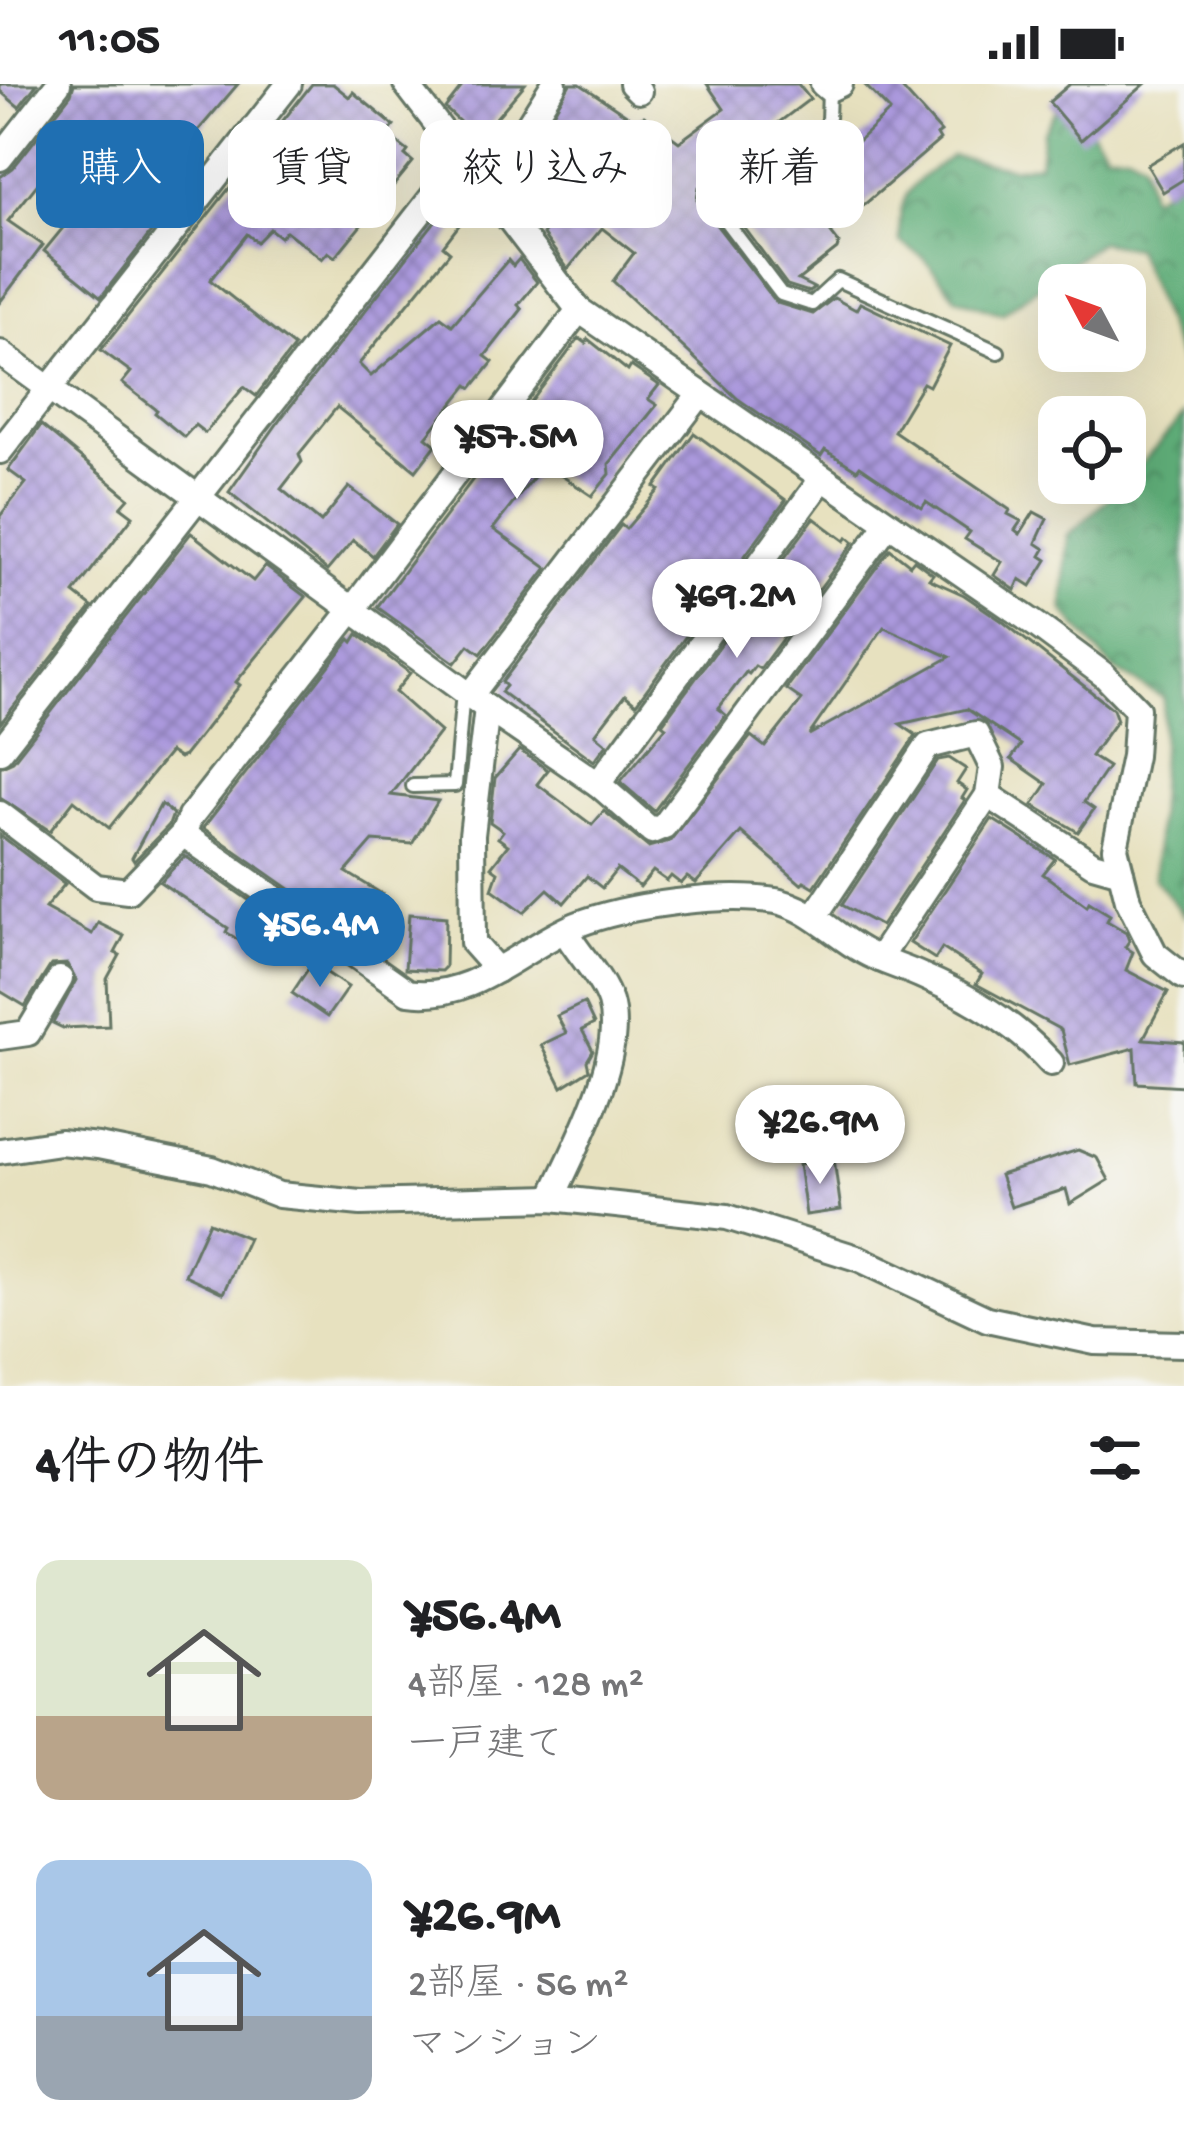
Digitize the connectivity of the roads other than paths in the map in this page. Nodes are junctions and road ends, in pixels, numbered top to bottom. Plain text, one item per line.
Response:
1 (58, 84) edge
2 (289, 84) edge
3 (406, 84) edge
4 (554, 84) edge
5 (831, 86) edge
6 (433, 120) edge
7 (531, 120) edge
8 (828, 120) edge
9 (0, 158) edge
10 (420, 213) edge
11 (517, 228) edge
12 (734, 228) edge
13 (578, 310) junction
14 (998, 352) dead end
15 (0, 353) edge
16 (49, 390) junction
17 (699, 395) junction
18 (0, 452) edge
19 (822, 479) junction
20 (200, 496) junction
21 (888, 524) junction
22 (352, 610) junction
23 (473, 698) junction
24 (0, 751) edge
25 (598, 784) junction
26 (413, 787) dead end
27 (988, 795) junction
28 (0, 814) edge
29 (183, 834) junction
30 (1121, 872) junction
31 (814, 917) junction
32 (565, 931) junction
33 (879, 959) junction
34 (497, 970) junction
35 (1184, 977) edge
36 (60, 979) dead end
37 (0, 1037) edge
38 (1051, 1064) dead end
39 (0, 1151) edge
40 (552, 1198) junction
41 (1184, 1344) edge

1 - 9 street
2 - 16 street
3 - 6 street
4 - 7 street
5 - 8 lane
10 - 20 street
11 - 13 street
12 - 14 lane
13 - 17 street
13 - 22 street
15 - 16 street
16 - 18 street
16 - 20 street
17 - 19 street
17 - 23 street
19 - 21 street
19 - 25 street
20 - 22 street
20 - 24 street
21 - 25 street
21 - 30 street
22 - 23 street
22 - 29 street
23 - 25 street
23 - 26 lane
23 - 34 street
27 - 30 street
27 - 31 street
27 - 33 street
28 - 29 street
29 - 34 street
30 - 35 street
31 - 32 street
31 - 33 street
32 - 34 street
32 - 40 street
33 - 38 street
36 - 37 street
39 - 40 street
40 - 41 street

